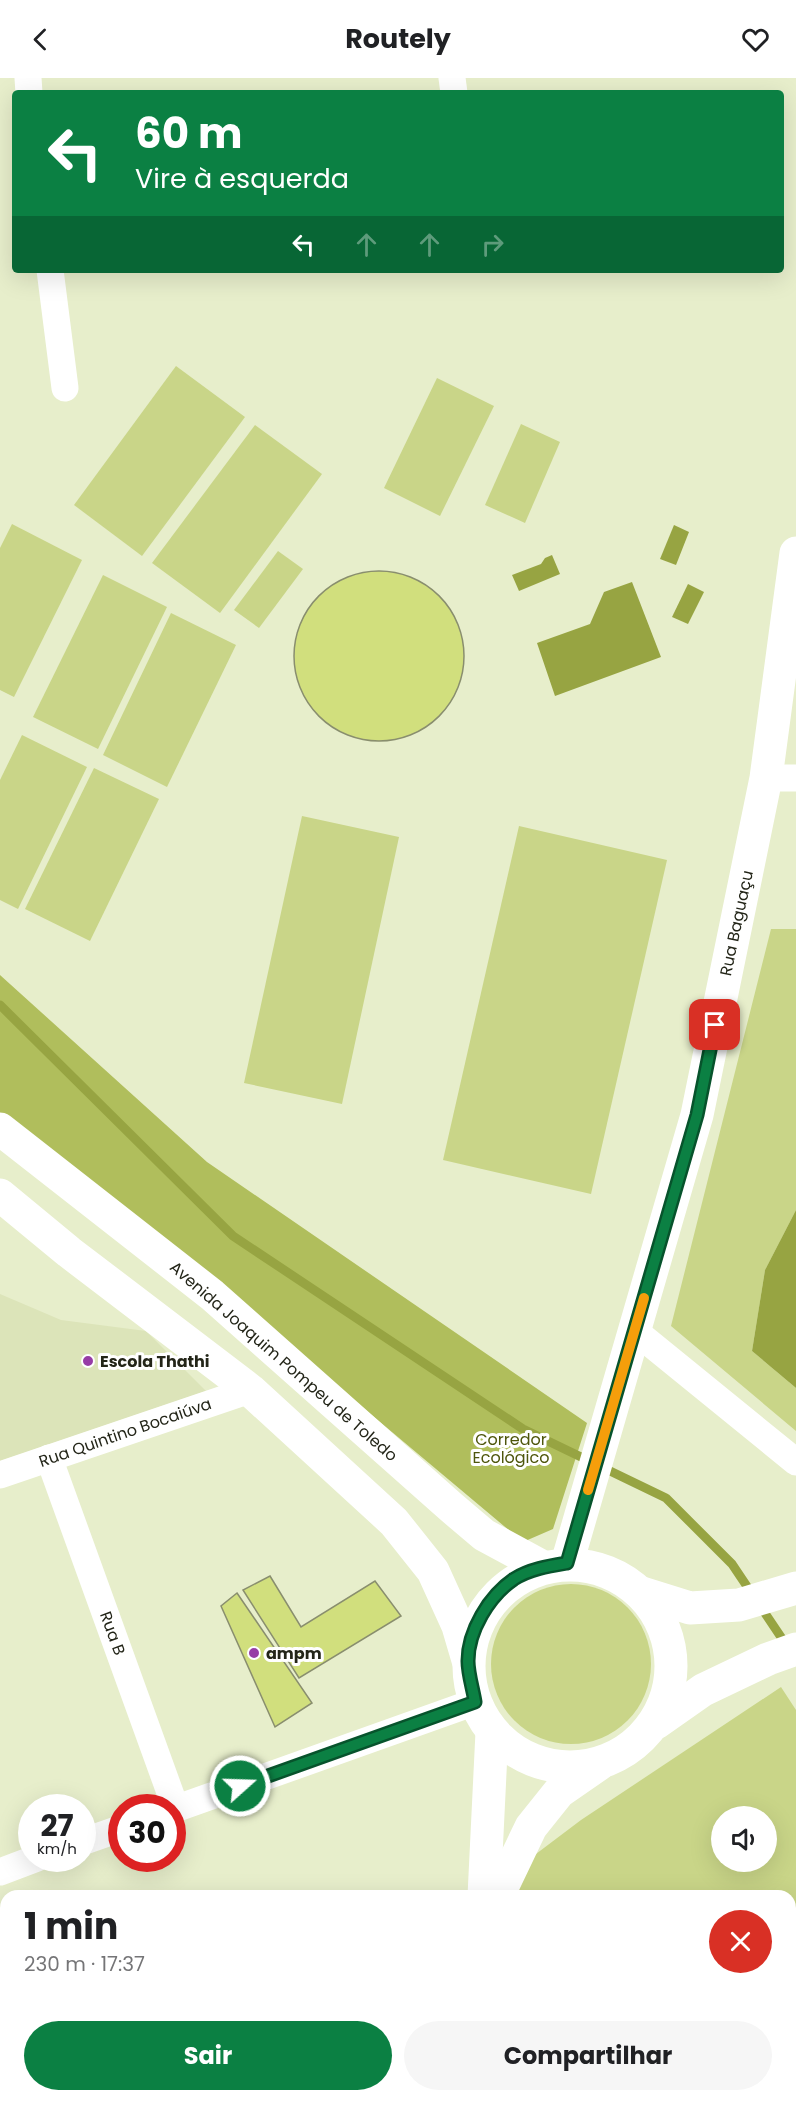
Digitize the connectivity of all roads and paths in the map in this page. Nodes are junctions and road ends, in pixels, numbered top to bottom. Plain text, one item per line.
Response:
1 (50, 273) edge
2 (64, 388) dead end
3 (796, 553) edge
4 (781, 778) edge
5 (0, 1129) edge
6 (0, 1195) edge
7 (635, 1331) junction
8 (250, 1390) junction
9 (49, 1458) junction
10 (796, 1462) edge
11 (0, 1475) edge
12 (555, 1565) junction
13 (791, 1589) edge
14 (642, 1593) junction
15 (782, 1654) edge
16 (468, 1660) junction
17 (475, 1702) junction
18 (654, 1724) junction
19 (492, 1732) junction
20 (601, 1763) junction
21 (169, 1794) edge
22 (186, 1805) edge
23 (18, 1865) edge
24 (0, 1872) edge
25 (484, 1890) edge
26 (501, 1890) edge

1 - 2 street
3 - 4 main road, Rua Baguaçu
4 - 7 main road, Rua Baguaçu
5 - 12 main road, Avenida Joaquim Pompeu de Toledo
6 - 8 main road
7 - 10 street
7 - 12 main road, Rua Baguaçu
8 - 9 street, Rua Quintino Bocaiúva
8 - 16 main road
9 - 11 street, Rua Quintino Bocaiúva
9 - 21 street, Rua B
12 - 14 main road
12 - 16 main road
13 - 14 main road
14 - 18 main road
15 - 18 main road
16 - 17 main road
17 - 19 main road
17 - 22 street
18 - 20 main road
19 - 20 main road
19 - 25 main road
20 - 26 main road
23 - 24 street

